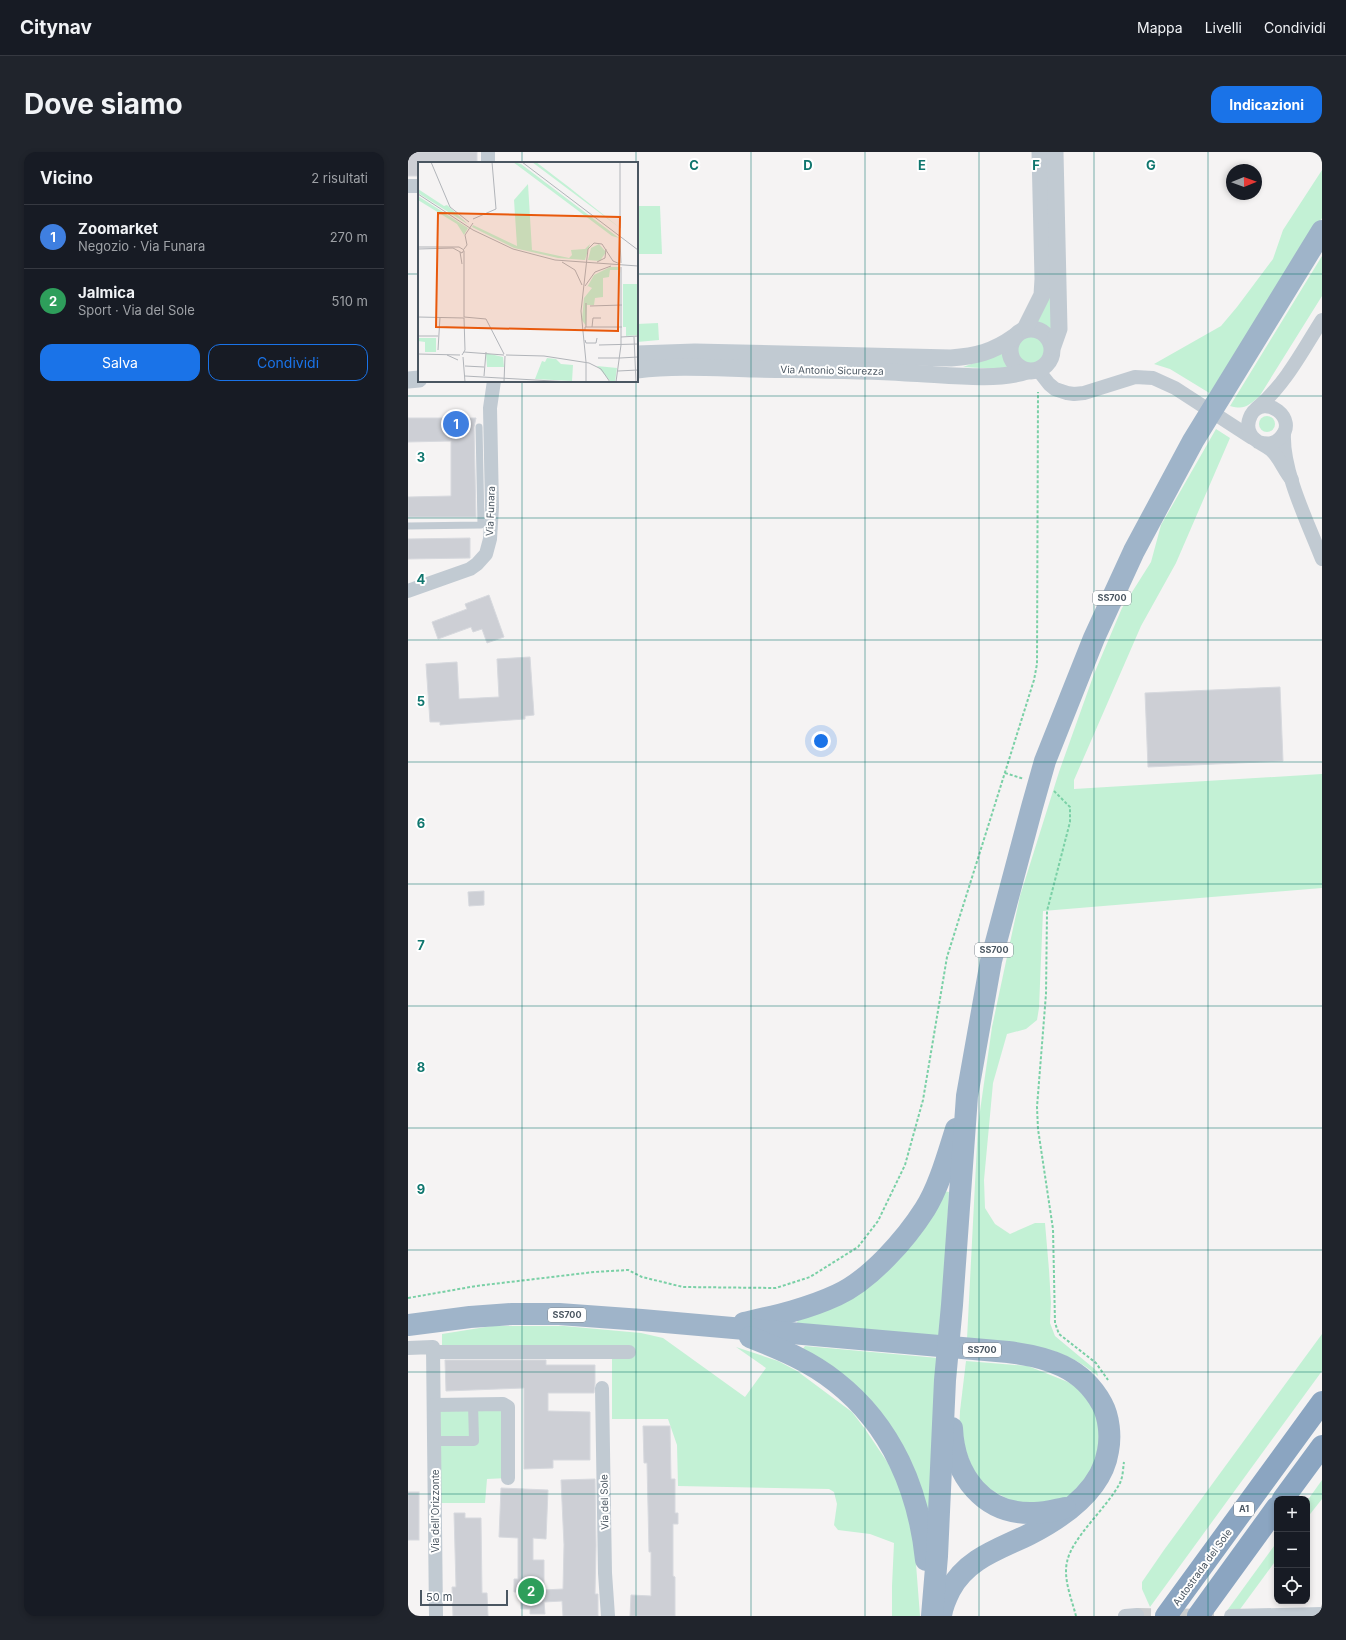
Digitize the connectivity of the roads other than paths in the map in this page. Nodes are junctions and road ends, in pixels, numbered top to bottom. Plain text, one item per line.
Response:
1 (1040, 152) edge
2 (1055, 152) edge
3 (1322, 231) edge
4 (1322, 320) edge
5 (1019, 333) junction
6 (1053, 346) junction
7 (638, 354) edge
8 (638, 370) edge
9 (1033, 371) junction
10 (1286, 376) junction
11 (418, 379) edge
12 (408, 380) edge
13 (494, 382) edge
14 (1254, 411) junction
15 (1220, 416) junction
16 (1284, 416) junction
17 (479, 427) dead end
18 (1284, 433) junction
19 (1255, 440) junction
20 (1292, 480) junction
21 (408, 526) edge
22 (1322, 558) edge
23 (408, 591) edge
24 (967, 1096) junction
25 (408, 1325) edge
26 (727, 1327) junction
27 (408, 1348) edge
28 (433, 1352) junction
29 (629, 1352) dead end
30 (949, 1380) junction
31 (602, 1388) dead end
32 (1322, 1402) edge
33 (473, 1404) junction
34 (434, 1406) junction
35 (434, 1441) junction
36 (1322, 1446) edge
37 (508, 1478) dead end
38 (1285, 1496) edge
39 (1072, 1506) junction
40 (1274, 1512) edge
41 (1322, 1614) edge
42 (436, 1616) edge
43 (608, 1616) edge
44 (932, 1616) edge
45 (941, 1616) edge
46 (1166, 1616) edge
47 (1198, 1616) edge
48 (1231, 1616) edge

1 - 5 street
2 - 6 street
3 - 24 highway, SS700
4 - 10 street
5 - 6 street
5 - 7 street, Via Antonio Sicurezza
5 - 9 street
6 - 9 street
8 - 9 street, Via Antonio Sicurezza
9 - 15 street
10 - 14 street
10 - 16 street
11 - 12 street
13 - 23 street, Via Funara
14 - 15 street
14 - 16 street
14 - 19 street
15 - 19 street
16 - 18 street
17 - 21 lane
18 - 19 street
18 - 20 street
19 - 20 street
20 - 22 street
24 - 26 highway
24 - 30 highway, SS700
25 - 26 highway, SS700
26 - 39 highway, SS700
26 - 44 highway
27 - 28 street
28 - 29 street
28 - 34 street, Via dell'Orizzonte
30 - 39 highway
30 - 44 highway
31 - 43 street, Via del Sole
32 - 46 highway, Autostrada del Sole / A1
33 - 34 street
33 - 35 street
33 - 37 street
34 - 35 street, Via dell'Orizzonte
35 - 42 street, Via dell'Orizzonte
36 - 38 highway
39 - 45 highway
40 - 47 highway, A1
41 - 48 street

